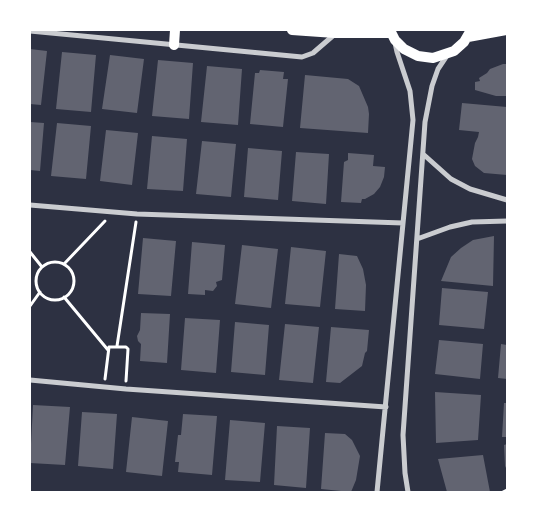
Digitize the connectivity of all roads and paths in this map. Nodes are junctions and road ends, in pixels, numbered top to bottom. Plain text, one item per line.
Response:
1 (175, 30) edge
2 (292, 30) edge
3 (506, 30) edge
4 (30, 31) edge
5 (336, 32) edge
6 (470, 33) edge
7 (392, 34) edge
8 (174, 45) junction
9 (448, 54) junction
10 (423, 154) junction
11 (507, 200) edge
12 (30, 206) edge
13 (113, 212) junction
14 (137, 214) junction
15 (507, 221) edge
16 (404, 223) junction
17 (417, 239) junction
18 (30, 252) edge
19 (64, 264) junction
20 (42, 267) junction
21 (40, 292) junction
22 (64, 297) junction
23 (30, 306) edge
24 (117, 346) junction
25 (108, 350) junction
26 (30, 380) edge
27 (104, 387) junction
28 (126, 389) junction
29 (386, 407) junction
30 (507, 490) edge
31 (377, 492) edge
32 (408, 492) edge
33 (503, 492) edge

1 - 8 main road
2 - 5 main road
3 - 6 main road
4 - 8 street
5 - 7 main road
5 - 8 street
6 - 9 main road
7 - 9 main road
7 - 16 street
9 - 10 street
10 - 11 street
10 - 17 street
12 - 13 street
13 - 14 street
13 - 19 path
14 - 16 street
14 - 24 path
15 - 17 street
16 - 29 street
17 - 32 street
18 - 20 path
19 - 20 path
19 - 22 path
20 - 21 path
21 - 22 path
21 - 23 path
22 - 25 path
24 - 25 path
24 - 28 path
25 - 27 path
26 - 27 street
27 - 28 street
28 - 29 street
29 - 31 street
30 - 33 path

